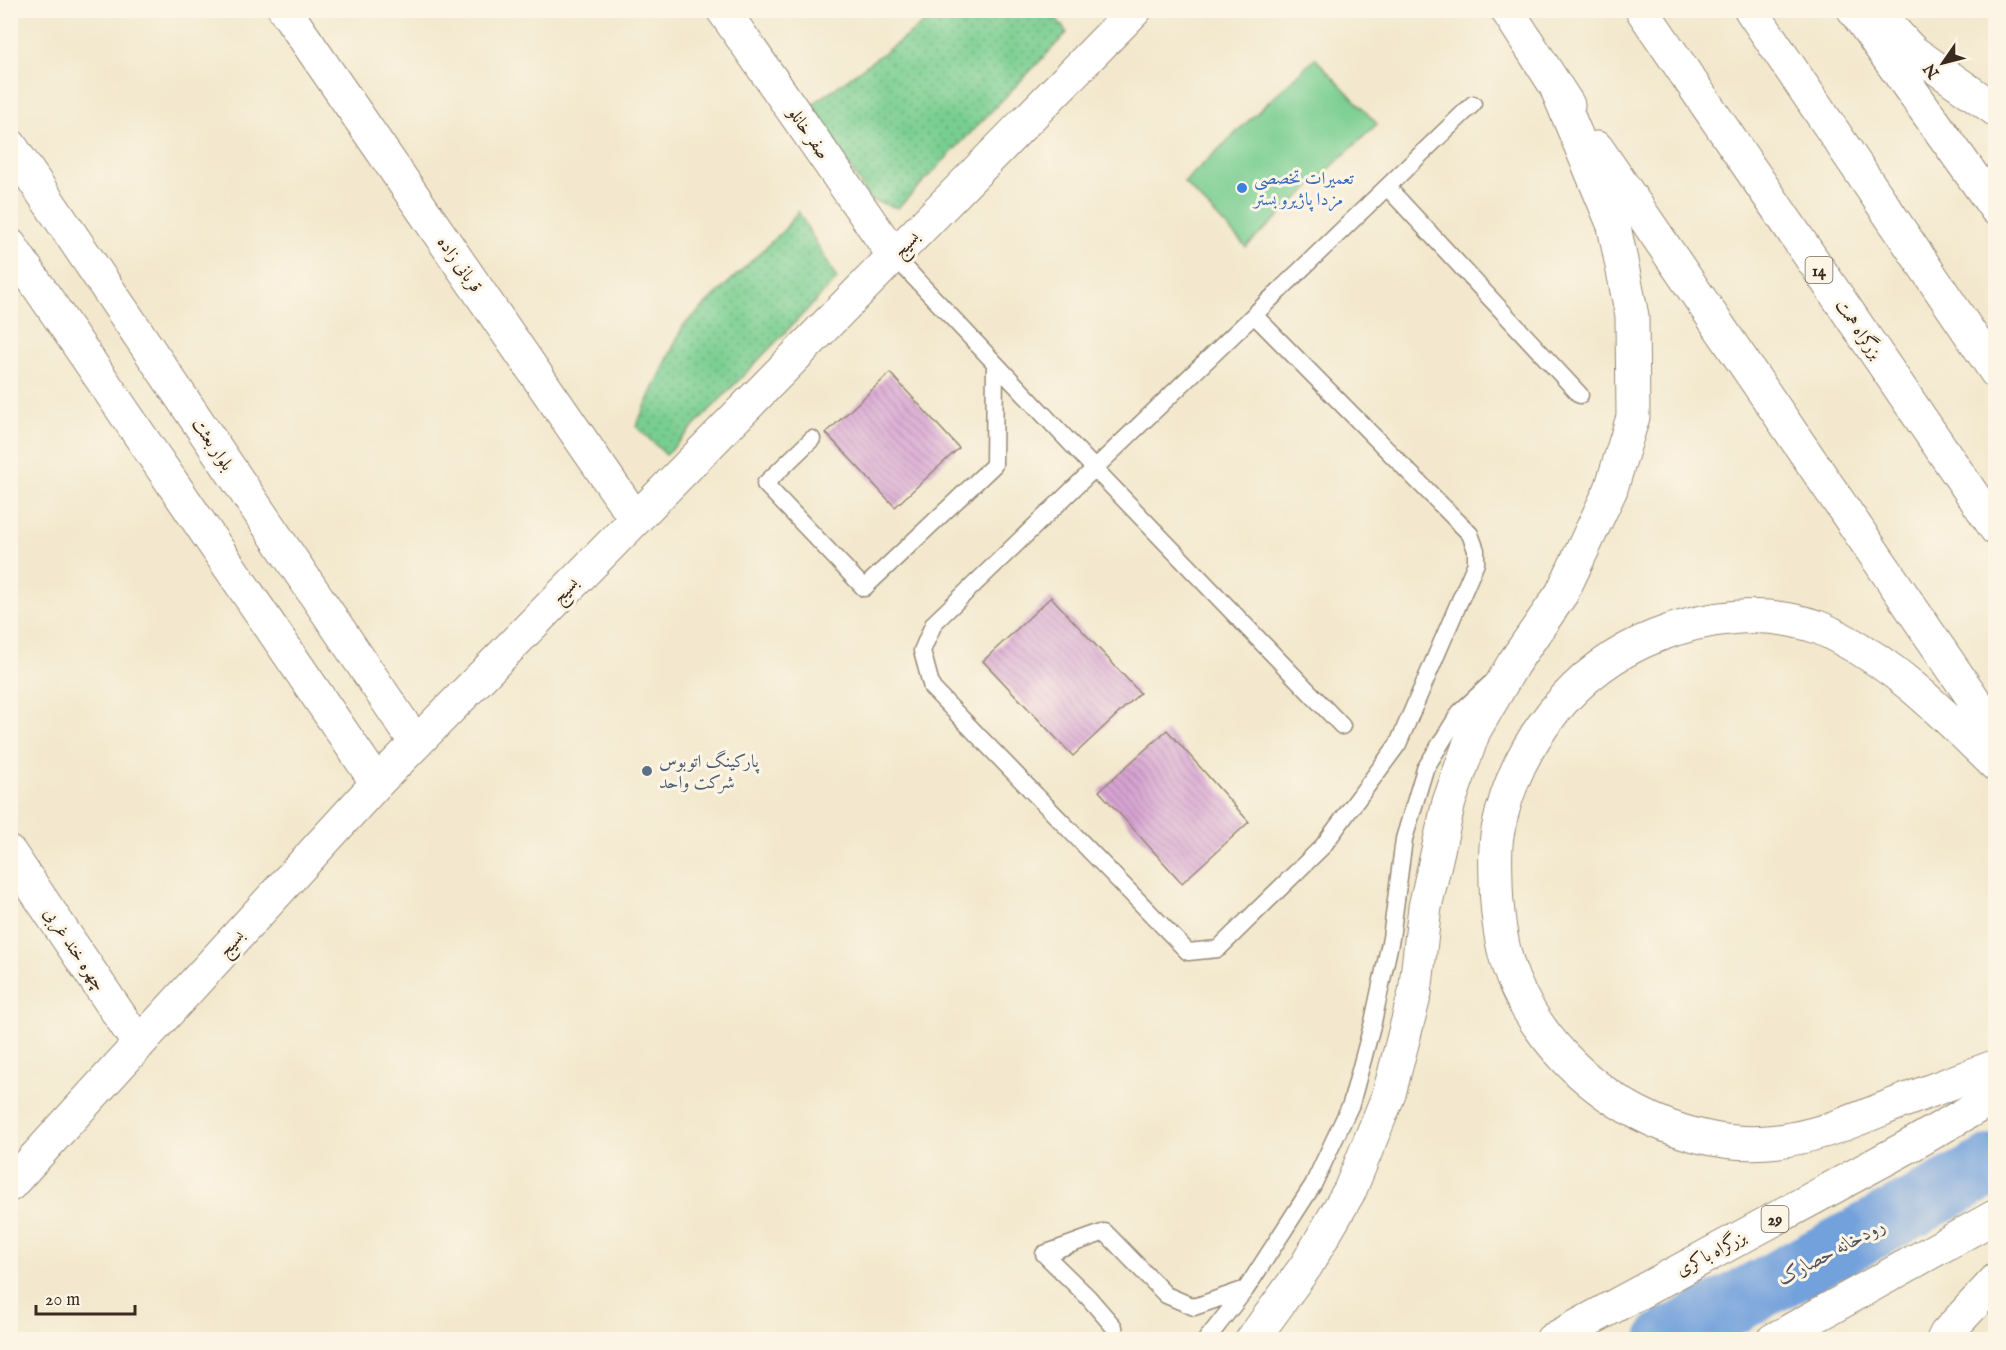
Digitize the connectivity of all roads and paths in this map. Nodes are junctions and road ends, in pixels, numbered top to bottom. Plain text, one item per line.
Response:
1 (285, 10) edge
2 (723, 10) edge
3 (1507, 10) edge
4 (1642, 10) edge
5 (1751, 10) edge
6 (1854, 10) edge
7 (1874, 10) edge
8 (1120, 16) edge
9 (1556, 87) junction
10 (1473, 104) dead end
11 (1995, 110) edge
12 (10, 145) edge
13 (1387, 187) junction
14 (1995, 209) edge
15 (10, 245) edge
16 (894, 256) junction
17 (1254, 315) junction
18 (995, 363) junction
19 (1995, 372) edge
20 (1580, 395) dead end
21 (812, 440) dead end
22 (1094, 468) junction
23 (635, 518) junction
24 (1995, 529) edge
25 (1513, 664) junction
26 (1342, 726) dead end
27 (1995, 732) edge
28 (416, 743) junction
29 (1995, 765) edge
30 (376, 783) junction
31 (10, 853) edge
32 (139, 1044) junction
33 (1995, 1066) edge
34 (1995, 1096) edge
35 (10, 1185) edge
36 (1995, 1216) edge
37 (1995, 1280) edge
38 (1246, 1289) junction
39 (1116, 1340) edge
40 (1206, 1340) edge
41 (1252, 1340) edge
42 (1552, 1340) edge
43 (1773, 1340) edge
44 (1943, 1340) edge

1 - 23 main road, قربانی زاده
2 - 16 main road, صفر خانلو
3 - 9 main road
4 - 24 main road, بزرگراه همت / 14
5 - 19 main road
6 - 14 main road
7 - 11 main road
8 - 16 main road, بسیج
9 - 25 main road
9 - 27 main road
10 - 13 lane
12 - 28 main road, بلوار بعثت
13 - 17 lane
13 - 20 lane
15 - 30 main road
16 - 18 lane
16 - 23 main road, بسیج
17 - 22 lane
17 - 22 lane
18 - 21 lane
18 - 22 lane
22 - 26 lane
23 - 28 main road, بسیج
25 - 38 lane
25 - 41 main road
28 - 30 main road, بسیج
29 - 33 main road
30 - 32 main road, بسیج
31 - 32 main road, چهره خند غربی
32 - 35 main road, بسیج
34 - 42 main road, بزرگراه باکری / 29
36 - 43 main road
37 - 44 main road
38 - 39 lane
38 - 40 lane

